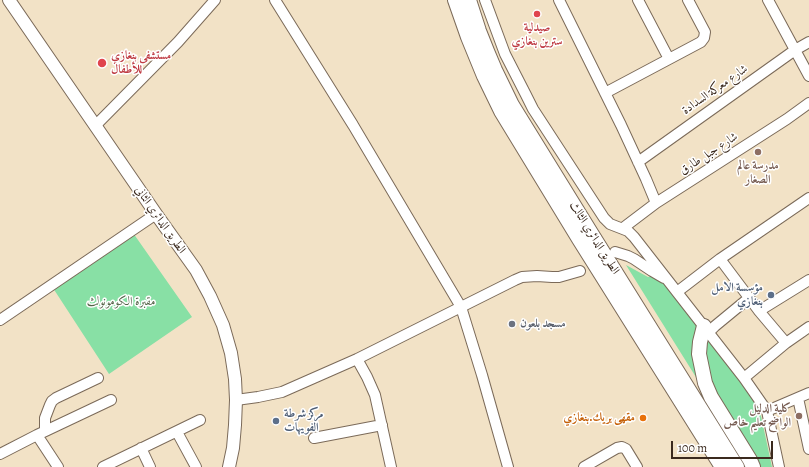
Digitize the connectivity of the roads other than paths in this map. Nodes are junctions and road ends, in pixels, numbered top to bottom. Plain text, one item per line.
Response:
1 (9, 0) edge
2 (215, 0) edge
3 (275, 0) edge
4 (455, 0) edge
5 (469, 0) edge
6 (485, 0) edge
7 (638, 0) edge
8 (688, 0) edge
9 (768, 0) edge
10 (563, 2) edge
11 (809, 42) edge
12 (795, 50) junction
13 (669, 58) junction
14 (809, 76) edge
15 (605, 93) junction
16 (809, 103) edge
17 (95, 126) junction
18 (638, 162) junction
19 (808, 202) edge
20 (656, 204) junction
21 (156, 214) junction
22 (624, 228) junction
23 (615, 252) dead end
24 (720, 259) junction
25 (580, 270) dead end
26 (809, 280) edge
27 (669, 282) junction
28 (677, 292) junction
29 (749, 298) junction
30 (461, 307) junction
31 (759, 311) junction
32 (0, 320) edge
33 (809, 327) edge
34 (706, 329) junction
35 (786, 343) junction
36 (357, 359) junction
37 (98, 378) dead end
38 (744, 378) junction
39 (809, 394) edge
40 (798, 398) junction
41 (111, 400) dead end
42 (236, 400) junction
43 (767, 411) junction
44 (200, 420) dead end
45 (382, 425) junction
46 (177, 432) junction
47 (41, 433) junction
48 (314, 438) dead end
49 (141, 448) junction
50 (809, 449) edge
51 (0, 454) edge
52 (58, 467) edge
53 (104, 467) edge
54 (150, 467) edge
55 (196, 467) edge
56 (229, 467) edge
57 (391, 467) edge
58 (508, 467) edge
59 (584, 467) edge
60 (637, 467) edge
61 (722, 467) edge
62 (737, 467) edge
63 (753, 467) edge
64 (779, 467) edge

1 - 17 main road, الطريق الدائري الثاني
2 - 17 street
3 - 30 street
4 - 61 highway, الطريق الدائري الثالث
5 - 62 highway, الطريق الدائري الثالث
6 - 22 street
7 - 13 street
8 - 13 street
9 - 12 street
10 - 15 street
11 - 12 street, شارع معركة السدادة
12 - 14 street
12 - 18 street, شارع معركة السدادة
13 - 15 street
15 - 18 street
16 - 20 street, شارع جبل طارق
17 - 21 main road, الطريق الدائري الثاني
18 - 20 street
19 - 24 street
20 - 22 street, شارع جبل طارق
21 - 32 street
21 - 42 main road, الطريق الدائري الثاني
22 - 27 street
23 - 27 street
24 - 28 street
24 - 29 street
25 - 30 street
26 - 31 street
27 - 28 street
28 - 34 street
29 - 31 street
29 - 34 street
30 - 36 street
30 - 58 street
31 - 35 street
33 - 35 street
34 - 38 street
34 - 63 highway
35 - 38 street
36 - 42 street
36 - 45 street
37 - 47 street
38 - 43 street
39 - 40 street
40 - 43 street
40 - 50 street
41 - 47 street
42 - 56 main road, الطريق الدائري الثاني
43 - 64 street
44 - 46 street
45 - 48 street
45 - 57 street
46 - 49 street
46 - 55 street
47 - 51 street
47 - 52 street
49 - 53 street
49 - 54 street
59 - 60 street

